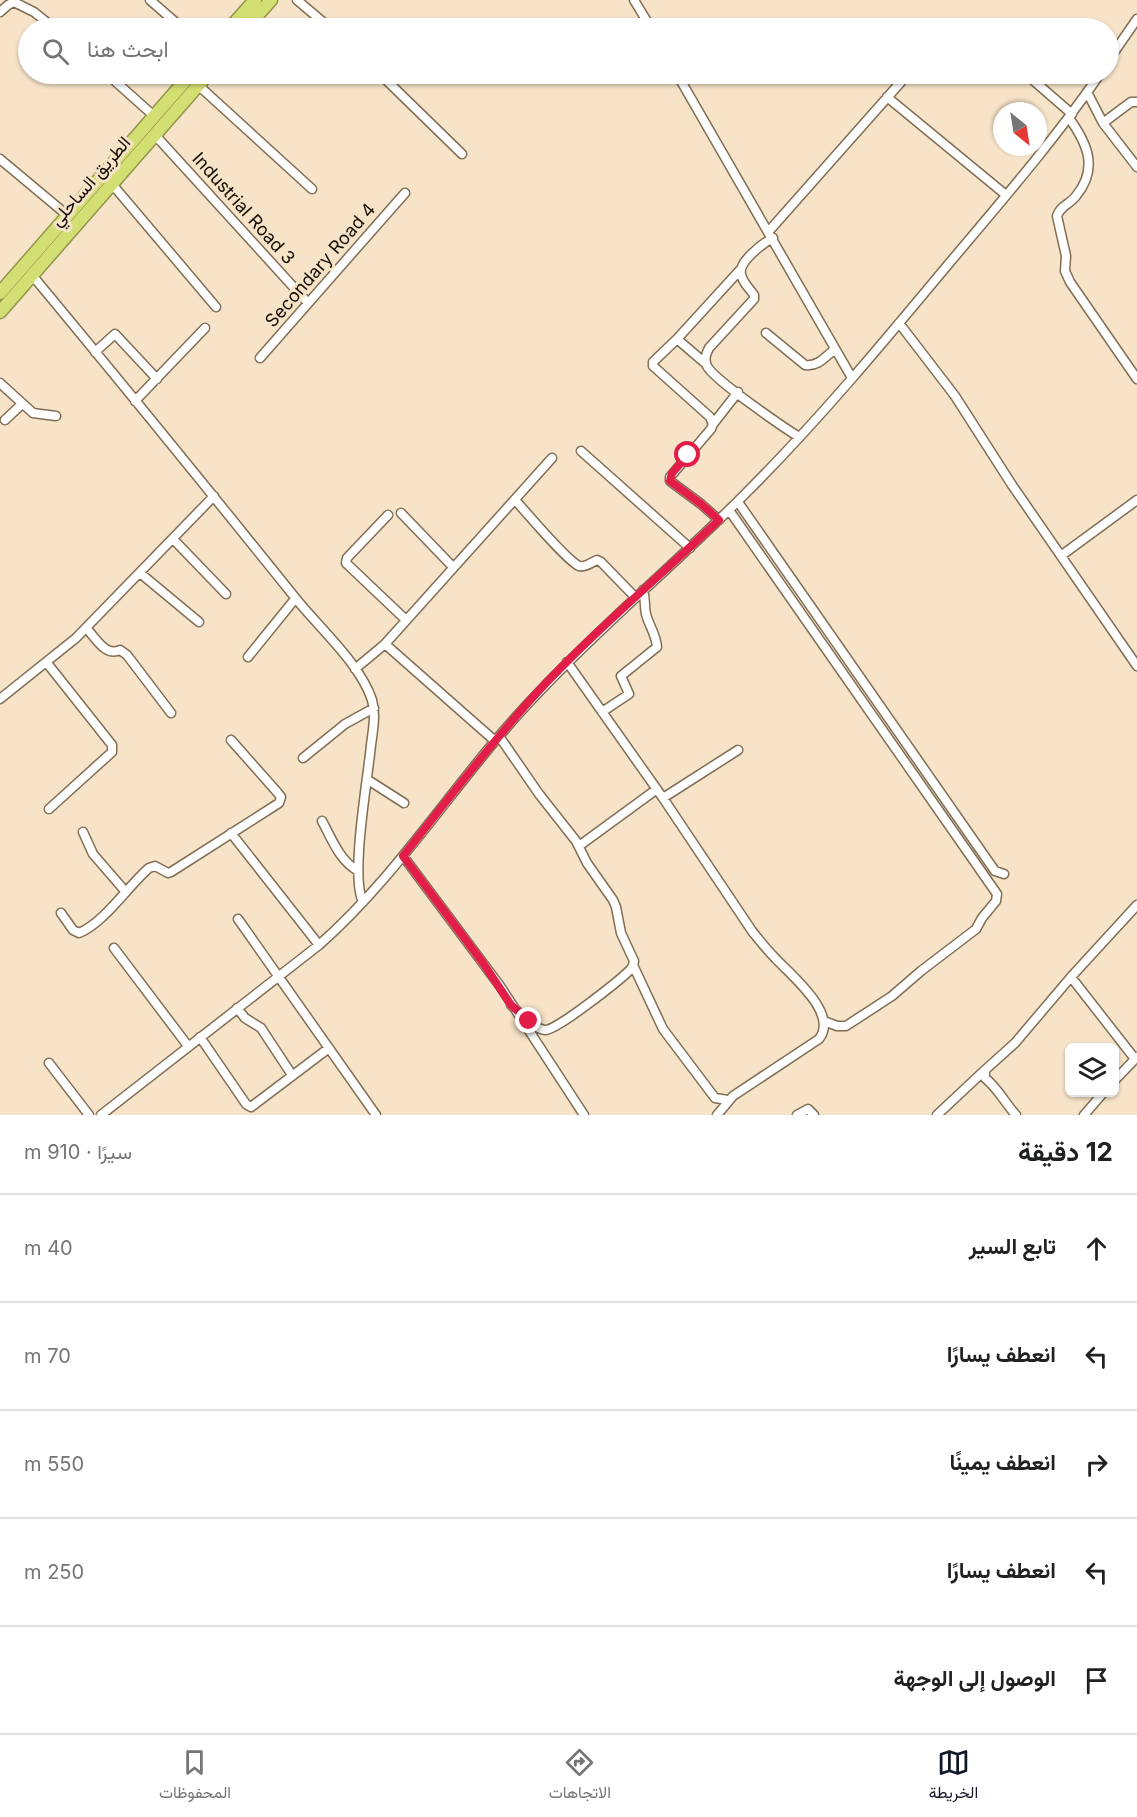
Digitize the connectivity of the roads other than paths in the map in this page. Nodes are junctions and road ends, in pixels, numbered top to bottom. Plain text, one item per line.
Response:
1 (150, 0) edge
2 (255, 0) edge
3 (271, 0) edge
4 (297, 0) edge
5 (634, 0) edge
6 (0, 12) edge
7 (42, 18) edge
8 (171, 18) edge
9 (239, 18) edge
10 (255, 18) edge
11 (318, 18) edge
12 (645, 18) edge
13 (1137, 19) edge
14 (1119, 45) edge
15 (118, 84) edge
16 (182, 84) edge
17 (390, 84) edge
18 (683, 84) edge
19 (899, 84) edge
20 (1037, 84) edge
21 (1093, 84) edge
22 (198, 85) joint
23 (1087, 92) junction
24 (887, 97) junction
25 (1137, 102) edge
26 (154, 116) junction
27 (1071, 116) junction
28 (1103, 123) junction
29 (154, 135) junction
30 (462, 154) dead end
31 (0, 159) edge
32 (1137, 167) edge
33 (112, 184) junction
34 (312, 189) dead end
35 (405, 193) dead end
36 (1006, 195) junction
37 (68, 215) junction
38 (771, 234) junction
39 (740, 270) junction
40 (32, 275) junction
41 (0, 293) edge
42 (308, 303) junction
43 (216, 307) dead end
44 (0, 312) edge
45 (899, 323) junction
46 (205, 328) dead end
47 (766, 333) dead end
48 (677, 339) junction
49 (835, 349) junction
50 (95, 352) junction
51 (260, 358) dead end
52 (705, 363) junction
53 (852, 378) junction
54 (157, 379) junction
55 (1137, 379) edge
56 (0, 383) edge
57 (738, 392) junction
58 (135, 401) junction
59 (22, 404) junction
60 (56, 416) dead end
61 (5, 420) dead end
62 (713, 424) junction
63 (799, 437) junction
64 (581, 452) dead end
65 (552, 458) dead end
66 (214, 496) junction
67 (514, 500) junction
68 (1137, 500) edge
69 (738, 502) junction
70 (729, 510) junction
71 (401, 513) dead end
72 (388, 515) dead end
73 (719, 520) junction
74 (173, 539) junction
75 (690, 548) junction
76 (1062, 555) junction
77 (453, 567) junction
78 (140, 573) junction
79 (643, 590) junction
80 (226, 594) dead end
81 (635, 597) junction
82 (295, 599) junction
83 (406, 620) junction
84 (199, 622) dead end
85 (86, 628) junction
86 (385, 644) junction
87 (248, 657) dead end
88 (567, 662) junction
89 (47, 663) junction
90 (1137, 666) edge
91 (355, 669) junction
92 (0, 699) edge
93 (374, 708) junction
94 (602, 712) junction
95 (171, 713) dead end
96 (497, 739) junction
97 (231, 740) dead end
98 (738, 750) dead end
99 (303, 758) dead end
100 (368, 780) junction
101 (657, 789) junction
102 (663, 798) junction
103 (404, 803) dead end
104 (49, 809) dead end
105 (322, 820) dead end
106 (83, 832) dead end
107 (231, 833) junction
108 (579, 846) junction
109 (403, 856) junction
110 (358, 871) junction
111 (1004, 874) dead end
112 (125, 891) junction
113 (363, 902) junction
114 (1137, 905) edge
115 (61, 914) dead end
116 (238, 919) dead end
117 (319, 945) junction
118 (114, 948) dead end
119 (633, 965) junction
120 (279, 976) junction
121 (1071, 977) junction
122 (511, 1005) junction
123 (237, 1008) junction
124 (824, 1022) junction
125 (200, 1037) junction
126 (188, 1046) junction
127 (329, 1048) junction
128 (1136, 1058) edge
129 (49, 1063) dead end
130 (985, 1070) junction
131 (292, 1076) junction
132 (1119, 1076) edge
133 (1100, 1097) edge
134 (728, 1100) junction
135 (89, 1115) edge
136 (101, 1115) edge
137 (376, 1115) edge
138 (584, 1115) edge
139 (717, 1115) edge
140 (797, 1115) edge
141 (814, 1115) edge
142 (937, 1115) edge
143 (1016, 1115) edge
144 (1084, 1115) edge

1 - 8 street
2 - 9 highway
3 - 10 highway
4 - 11 street
5 - 12 street
6 - 7 street
13 - 14 street
15 - 26 street
16 - 26 highway, الطريق الساحلي
17 - 30 street
18 - 38 street
19 - 24 street
20 - 27 street
21 - 23 street
22 - 29 highway, الطريق الساحلي
22 - 34 street
23 - 27 street
23 - 28 street
24 - 36 street
24 - 38 street
25 - 28 street
26 - 37 highway, الطريق الساحلي
27 - 36 street
27 - 55 street
28 - 32 street
29 - 33 highway, الطريق الساحلي
29 - 42 street, Industrial Road 3
31 - 37 street
33 - 40 highway, الطريق الساحلي
33 - 43 street
35 - 42 street, Secondary Road 4
36 - 45 street
37 - 41 highway, الطريق الساحلي
38 - 39 street
38 - 49 street
39 - 48 street
39 - 52 street
40 - 44 highway, الطريق الساحلي
40 - 50 street
42 - 51 street, Secondary Road 4
45 - 53 street
45 - 76 street
46 - 54 street
47 - 49 street
48 - 52 street
48 - 62 street
49 - 53 street
50 - 54 street
50 - 58 street
52 - 57 street
53 - 63 street
54 - 58 street
56 - 59 street
57 - 62 street
57 - 63 street
58 - 66 street
59 - 60 street
59 - 61 street
62 - 73 street
63 - 69 street
64 - 75 street
65 - 67 street
66 - 74 street
66 - 82 street
67 - 77 street
67 - 81 street
68 - 76 street
69 - 70 street
69 - 111 street
70 - 73 street
70 - 124 street
71 - 77 street
72 - 83 street
73 - 75 street
74 - 78 street
74 - 80 street
75 - 79 street
76 - 90 street
77 - 83 street
78 - 84 street
78 - 85 street
79 - 81 street
79 - 94 street
81 - 88 street
82 - 87 street
82 - 91 street
83 - 86 street
85 - 89 street
85 - 95 street
86 - 91 street
86 - 96 street
88 - 94 street
88 - 96 street
89 - 92 street
89 - 104 street
91 - 93 street
93 - 99 street
93 - 100 street
94 - 101 street
96 - 108 street
96 - 109 street
97 - 107 street
98 - 102 street
100 - 103 street
100 - 110 street
101 - 102 street
101 - 108 street
102 - 124 street
105 - 110 street
106 - 112 street
107 - 112 street
107 - 117 street
108 - 119 street
109 - 113 street
109 - 122 street
110 - 113 street
112 - 115 street
113 - 117 street
114 - 121 street
116 - 120 street
117 - 120 street
118 - 126 street
119 - 122 street
119 - 134 street
120 - 123 street
120 - 127 street
121 - 128 street
121 - 130 street
122 - 138 street
123 - 125 street
123 - 131 street
124 - 134 street
125 - 126 street
125 - 131 street
126 - 136 street
127 - 131 street
127 - 137 street
128 - 132 street
129 - 135 street
130 - 142 street
130 - 143 street
133 - 144 street
134 - 139 street
140 - 141 street

